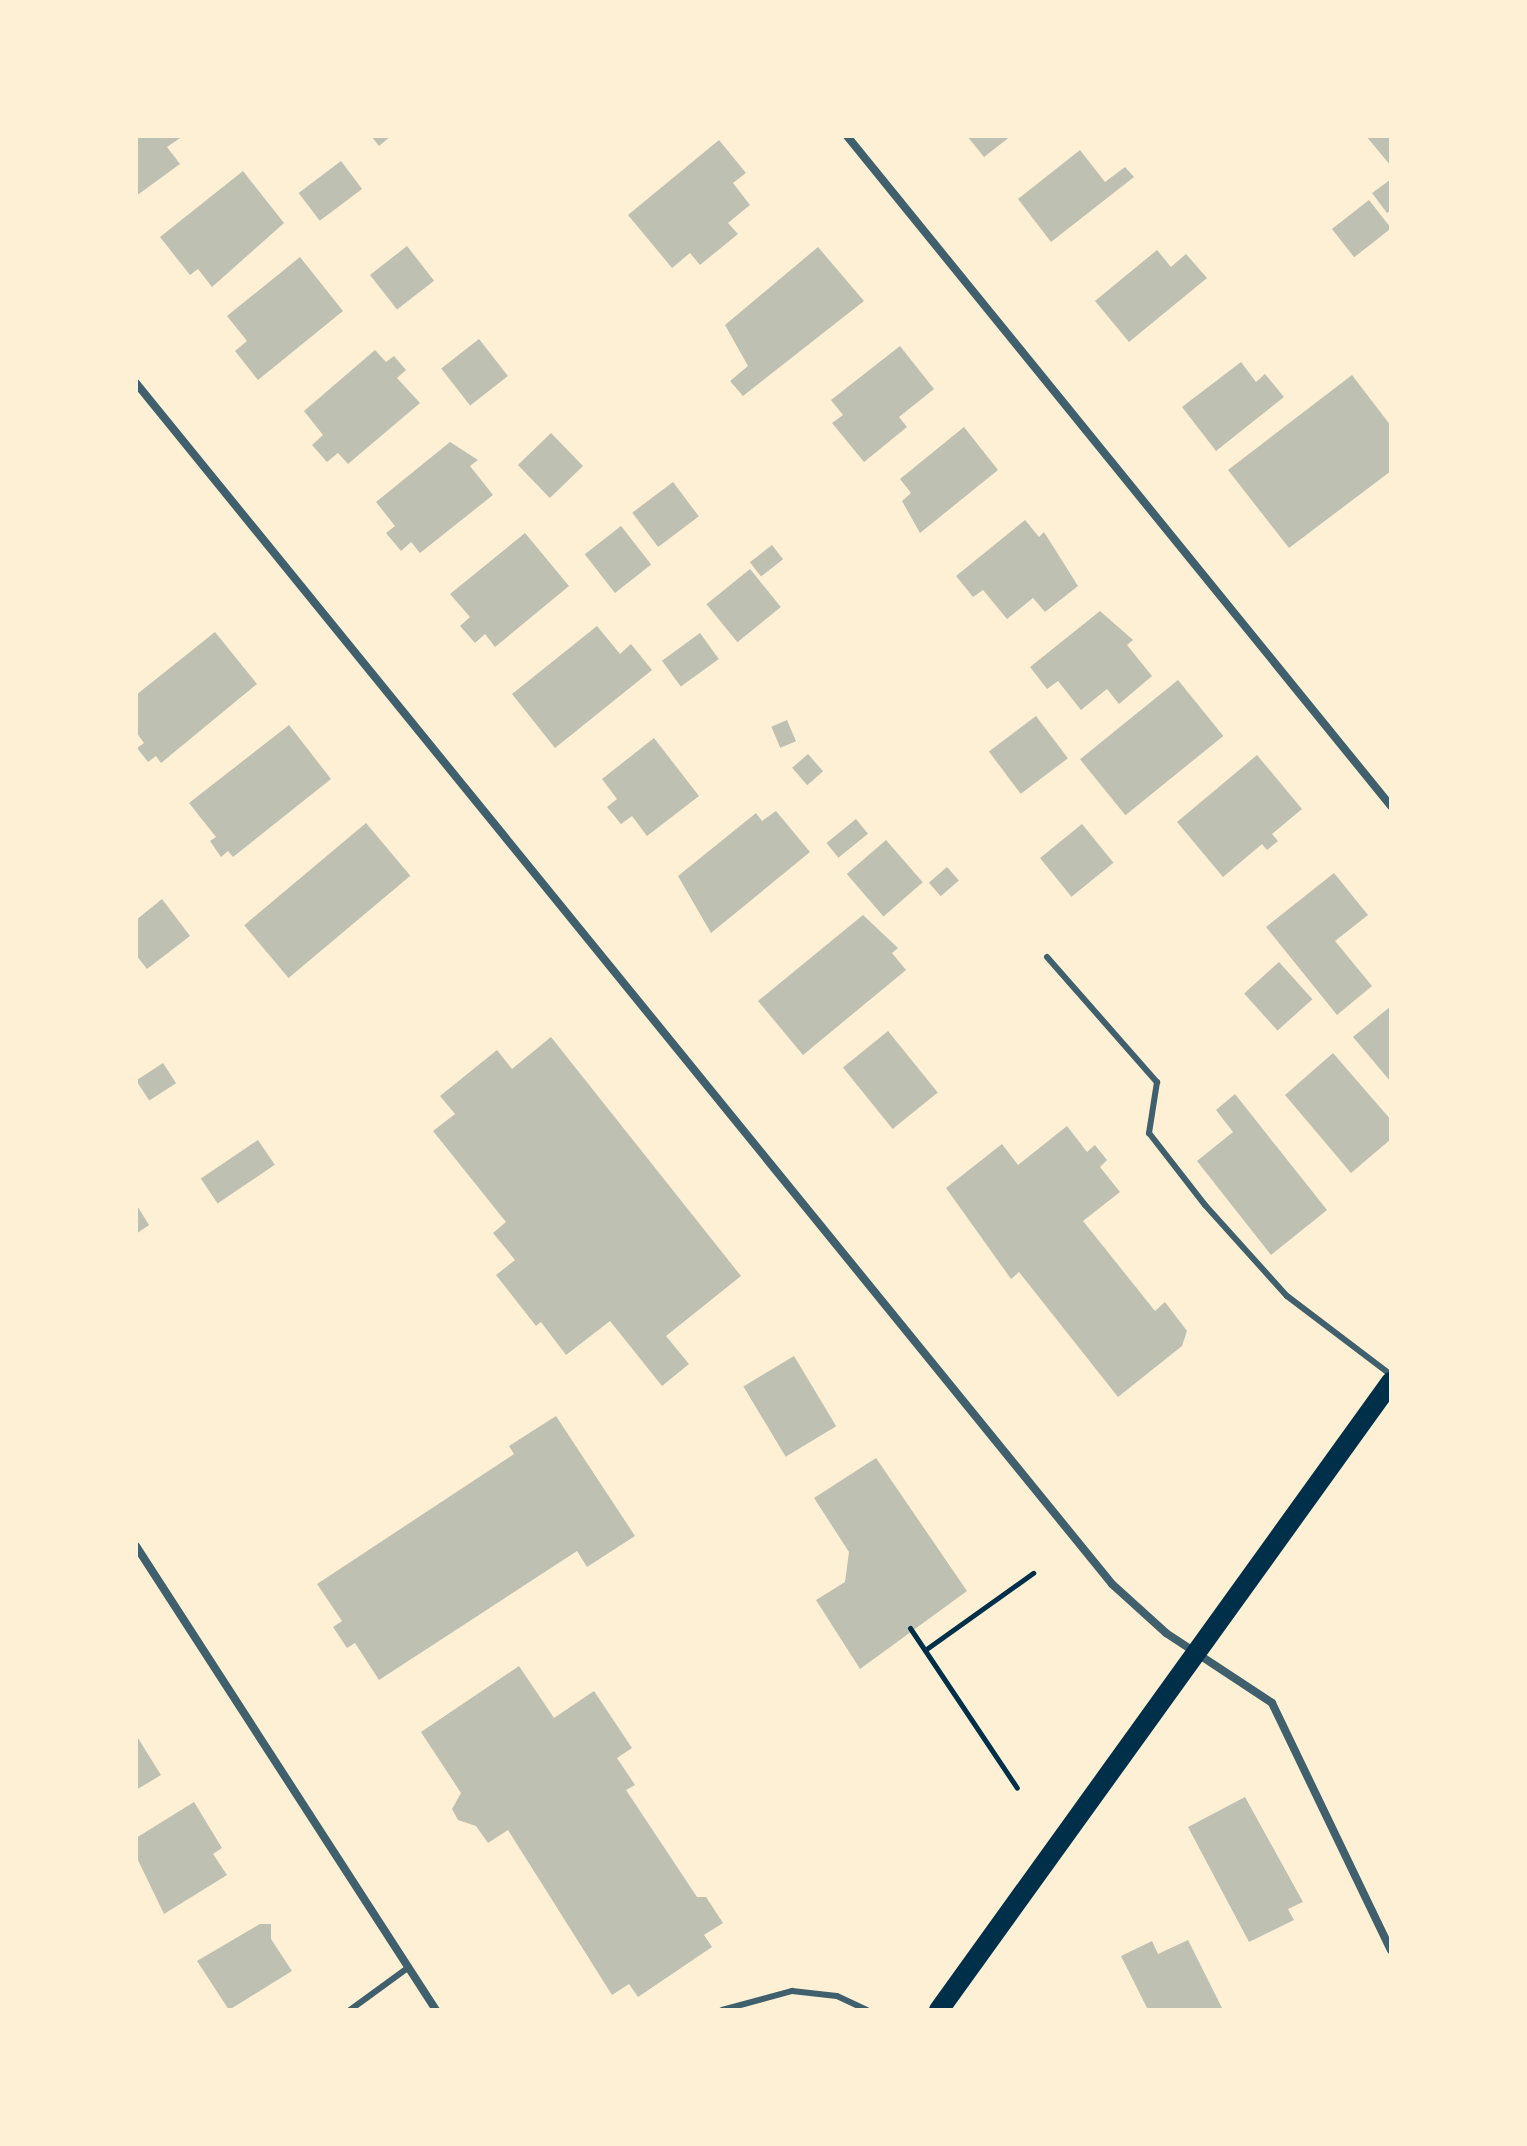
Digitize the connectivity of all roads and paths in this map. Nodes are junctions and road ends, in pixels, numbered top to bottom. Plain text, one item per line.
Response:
1 (847, 136) edge
2 (136, 383) edge
3 (1391, 806) edge
4 (1047, 957) dead end
5 (1391, 1375) edge
6 (1391, 1382) edge
7 (136, 1546) edge
8 (1033, 1573) dead end
9 (910, 1628) dead end
10 (925, 1650) junction
11 (1197, 1654) junction
12 (1017, 1788) dead end
13 (1391, 1950) edge
14 (409, 1967) junction
15 (350, 2010) edge
16 (436, 2010) edge
17 (722, 2010) edge
18 (867, 2010) edge
19 (939, 2010) edge

1 - 3 street
2 - 11 street
4 - 5 lane
6 - 11 main road
7 - 14 street
8 - 10 path
9 - 10 path
10 - 12 path
11 - 13 street
11 - 19 main road
14 - 15 lane
14 - 16 street
17 - 18 lane

